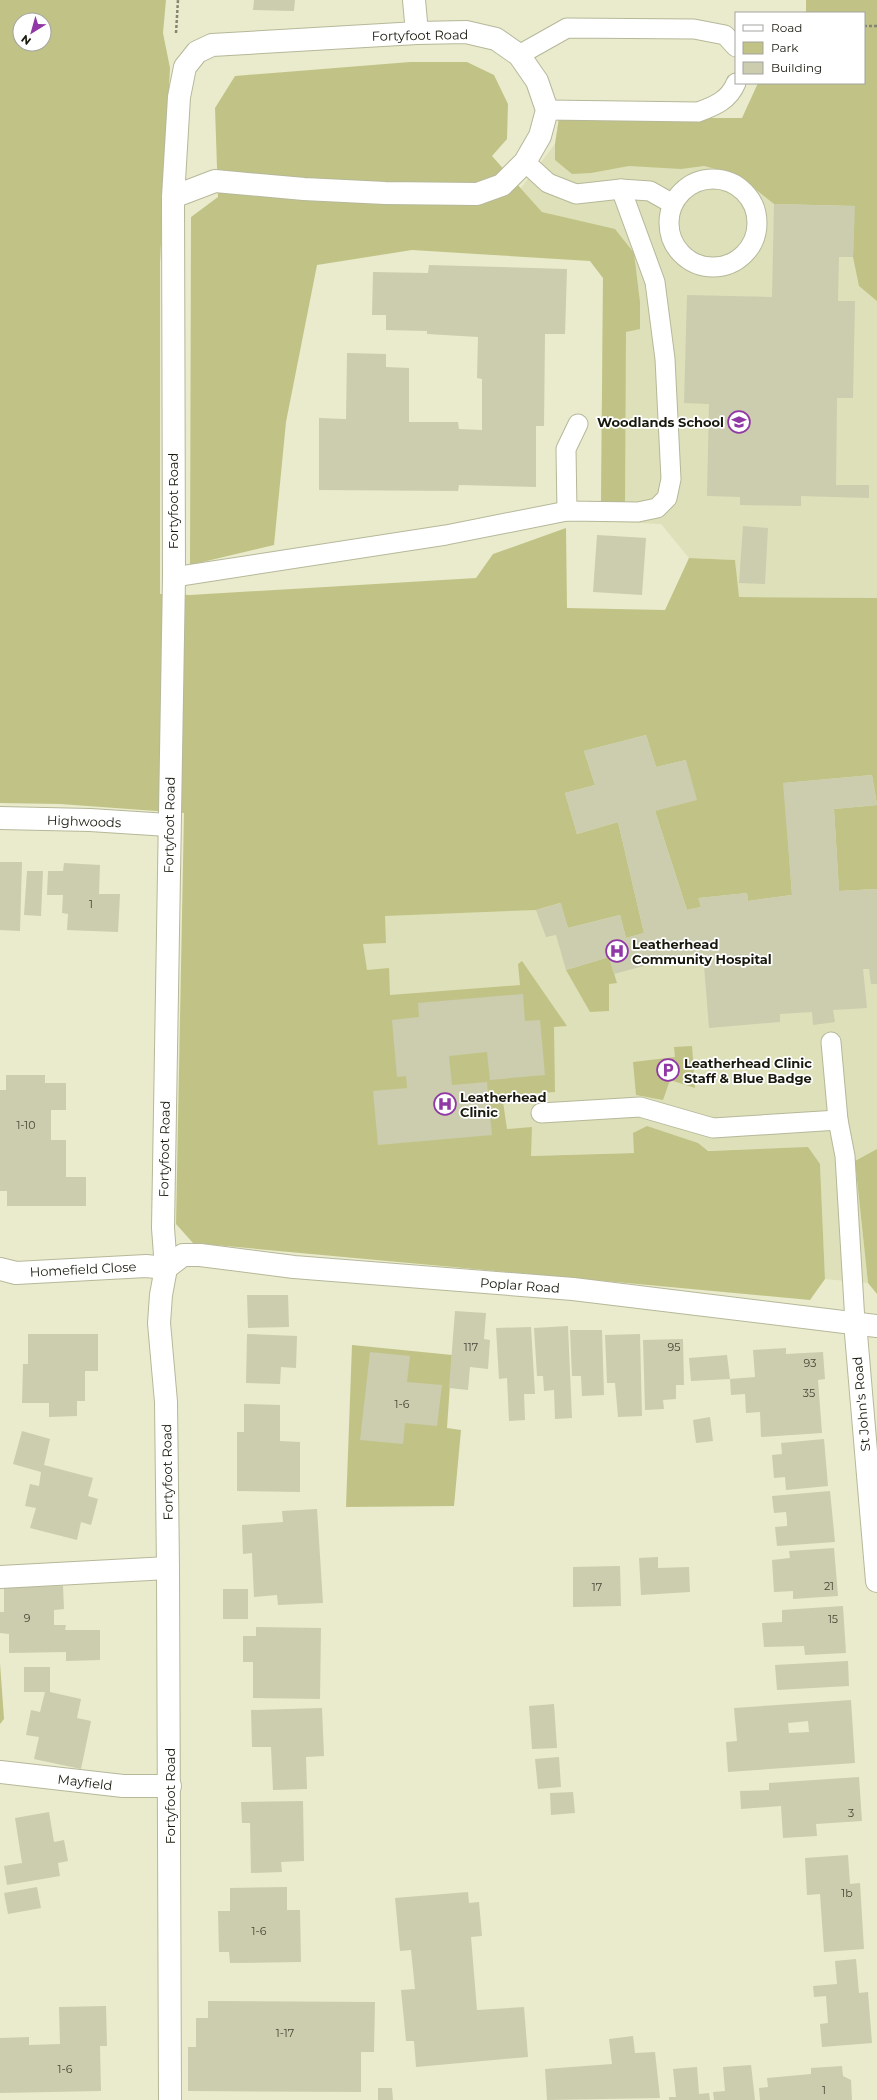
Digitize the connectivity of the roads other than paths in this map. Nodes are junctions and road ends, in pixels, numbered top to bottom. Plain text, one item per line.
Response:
1 (414, 0) edge
2 (417, 33) junction
3 (735, 46) edge
4 (519, 55) junction
5 (736, 84) edge
6 (547, 110) junction
7 (525, 162) junction
8 (621, 189) junction
9 (173, 197) junction
10 (673, 204) junction
11 (578, 424) dead end
12 (567, 512) junction
13 (174, 577) junction
14 (0, 818) edge
15 (168, 825) junction
16 (831, 1042) dead end
17 (541, 1113) dead end
18 (838, 1120) junction
19 (166, 1268) junction
20 (0, 1269) edge
21 (855, 1322) junction
22 (877, 1326) edge
23 (168, 1568) junction
24 (0, 1577) edge
25 (877, 1581) edge
26 (0, 1772) edge
27 (170, 1786) junction
28 (170, 2100) edge

1 - 2 street
2 - 4 street, Fortyfoot Road
2 - 9 street, Fortyfoot Road
3 - 4 lane
4 - 6 street, Fortyfoot Road
5 - 6 lane
6 - 7 street
7 - 8 lane
7 - 9 street
8 - 10 lane
8 - 12 lane
9 - 13 street, Fortyfoot Road
10 - 10 lane
11 - 12 lane
12 - 13 lane
13 - 15 street, Fortyfoot Road
14 - 15 street, Highwoods
15 - 19 street, Fortyfoot Road
16 - 18 lane
17 - 18 lane
18 - 21 lane
19 - 20 street, Homefield Close
19 - 21 street, Poplar Road
19 - 23 street, Fortyfoot Road
21 - 22 street, Poplar Road
21 - 25 street, St John's Road
23 - 24 street
23 - 27 street, Fortyfoot Road
26 - 27 street, Mayfield
27 - 28 street, Fortyfoot Road

